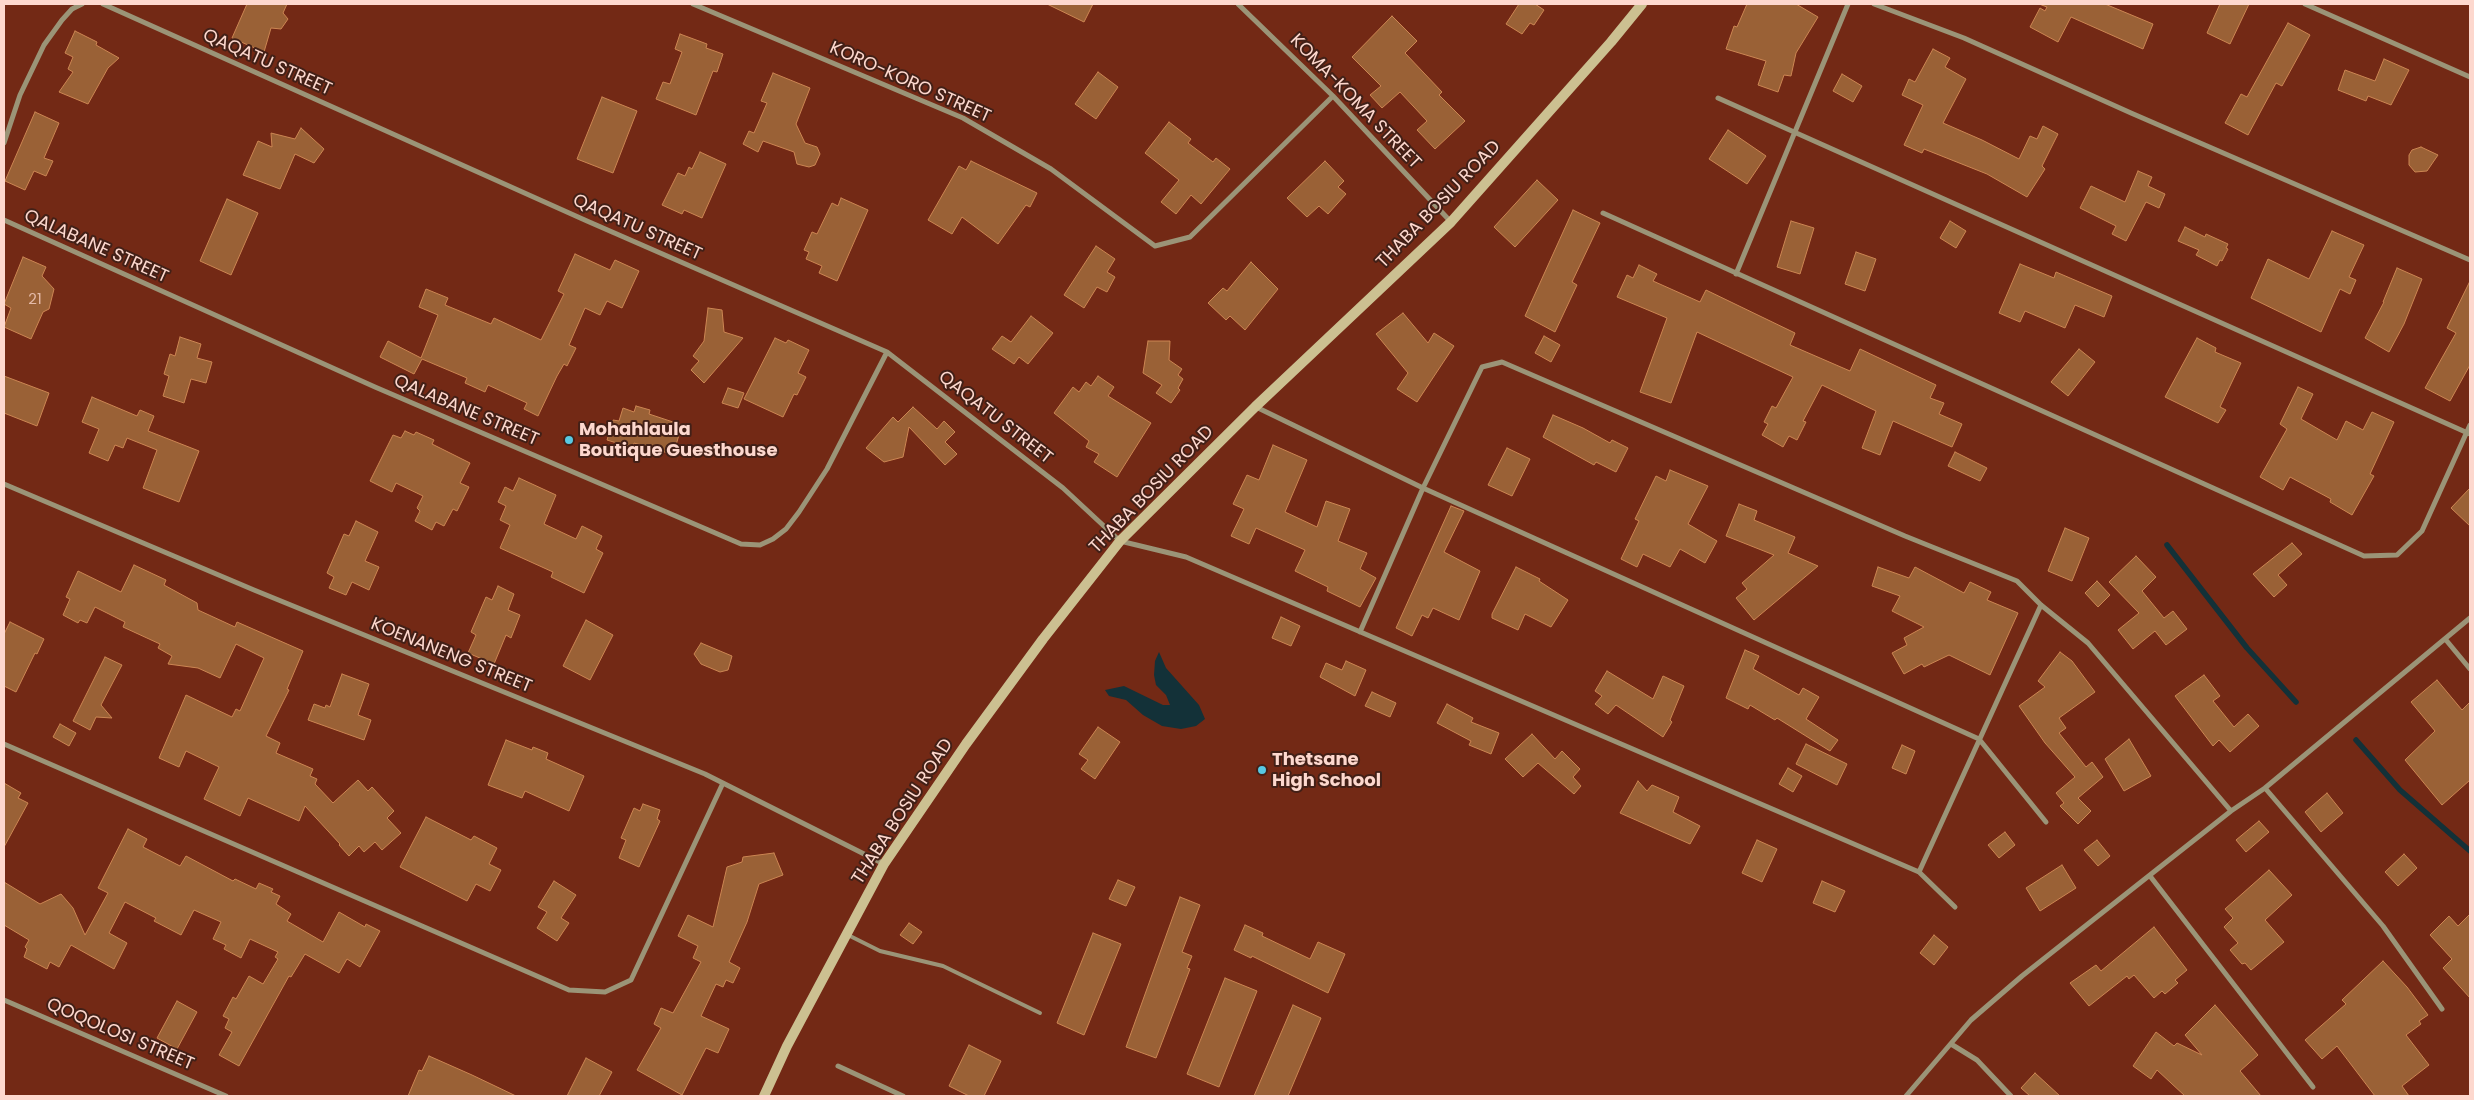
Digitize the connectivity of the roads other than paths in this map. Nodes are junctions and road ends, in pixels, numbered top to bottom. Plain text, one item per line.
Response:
1 (82, 4) edge
2 (103, 4) edge
3 (693, 4) edge
4 (1238, 4) edge
5 (1642, 4) edge
6 (1848, 4) edge
7 (1874, 4) edge
8 (2305, 4) edge
9 (2470, 77) edge
10 (1332, 96) junction
11 (1718, 98) dead end
12 (1796, 133) junction
13 (4, 144) edge
14 (1603, 213) dead end
15 (4, 220) edge
16 (1451, 222) junction
17 (2470, 260) edge
18 (1736, 274) junction
19 (887, 352) junction
20 (1255, 407) junction
21 (2470, 425) edge
22 (2469, 432) edge
23 (4, 484) edge
24 (1423, 488) junction
25 (1120, 541) junction
26 (2041, 605) junction
27 (2470, 618) edge
28 (1360, 632) junction
29 (2446, 640) junction
30 (2470, 669) edge
31 (1979, 739) junction
32 (4, 744) edge
33 (723, 783) junction
34 (2265, 788) junction
35 (2230, 811) junction
36 (2046, 822) dead end
37 (884, 864) junction
38 (1919, 872) junction
39 (2150, 876) junction
40 (1955, 907) dead end
41 (846, 934) junction
42 (4, 1000) edge
43 (2442, 1009) dead end
44 (1040, 1013) dead end
45 (1951, 1044) junction
46 (838, 1066) dead end
47 (2313, 1088) dead end
48 (226, 1096) edge
49 (764, 1096) edge
50 (903, 1096) edge
51 (1906, 1096) edge
52 (2011, 1096) edge

1 - 13 street
2 - 19 street, QAQATU STREET
3 - 10 street, KORO-KORO STREET
4 - 10 street, KOMA-KOMA STREET
5 - 16 street, THABA BOSIU ROAD
6 - 12 street
7 - 17 street
8 - 9 street
10 - 16 street, KOMA-KOMA STREET
11 - 12 street
12 - 18 street
12 - 22 street
14 - 18 street
15 - 19 street, QALABANE STREET
16 - 20 street, THABA BOSIU ROAD
18 - 22 street
19 - 25 street, QAQATU STREET
20 - 24 street
20 - 25 street, THABA BOSIU ROAD
21 - 22 street
23 - 33 street, KOENANENG STREET
24 - 26 street
24 - 28 street
24 - 31 street
25 - 28 street
25 - 37 street, THABA BOSIU ROAD
26 - 31 street
26 - 35 street
27 - 29 street
28 - 38 street
29 - 30 street
29 - 34 street
31 - 36 street
31 - 38 street
32 - 33 street
33 - 37 street, KOENANENG STREET
34 - 35 street
34 - 43 street
35 - 39 street
37 - 41 street, THABA BOSIU ROAD
38 - 40 street
39 - 45 street
39 - 47 street
41 - 44 lane
41 - 49 street, THABA BOSIU ROAD
42 - 48 street, QOQOLOSI STREET
45 - 51 street
45 - 52 street
46 - 50 street

